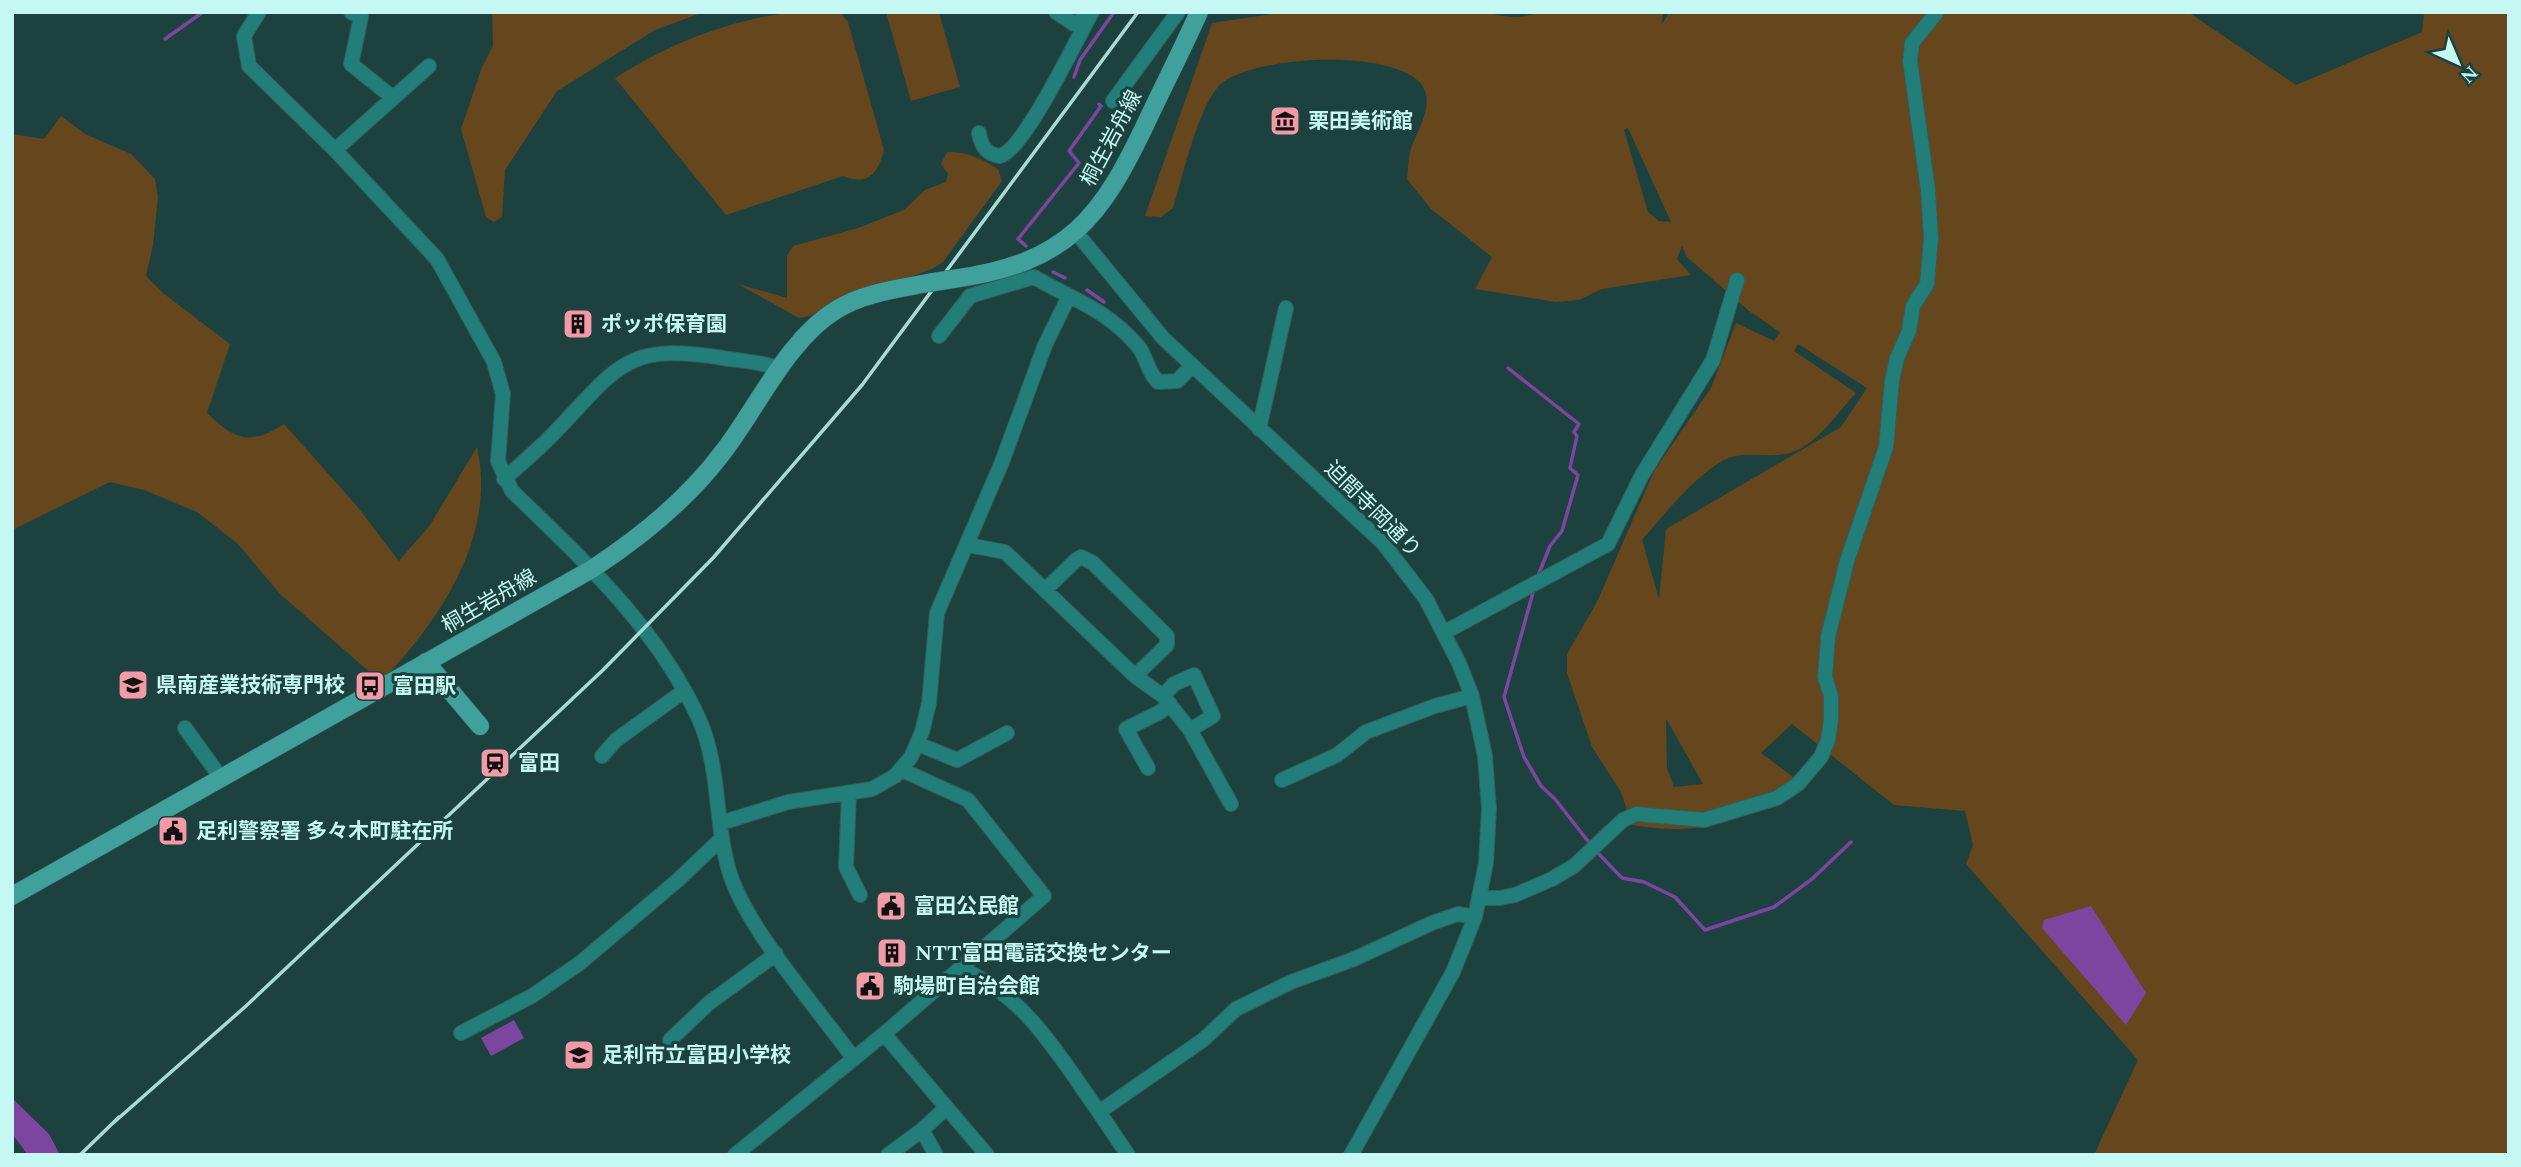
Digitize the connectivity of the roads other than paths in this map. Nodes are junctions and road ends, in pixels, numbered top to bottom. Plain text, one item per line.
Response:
1 (259, 12) edge
2 (351, 12) edge
3 (1056, 12) edge
4 (1092, 12) edge
5 (1178, 12) edge
6 (1199, 12) edge
7 (1937, 12) edge
8 (429, 66) dead end
9 (392, 97) junction
10 (1113, 101) dead end
11 (979, 133) dead end
12 (335, 150) junction
13 (1075, 231) junction
14 (1737, 279) dead end
15 (1069, 296) junction
16 (1286, 308) dead end
17 (939, 336) dead end
18 (1192, 366) junction
19 (781, 369) junction
20 (1259, 429) junction
21 (504, 479) junction
22 (968, 545) junction
23 (592, 569) junction
24 (1045, 590) junction
25 (1445, 632) junction
26 (426, 663) junction
27 (1135, 676) junction
28 (684, 691) junction
29 (1472, 696) junction
30 (1166, 700) junction
31 (480, 726) dead end
32 (185, 728) dead end
33 (1190, 730) junction
34 (1006, 733) dead end
35 (918, 744) junction
36 (602, 756) dead end
37 (1147, 768) dead end
38 (902, 770) junction
39 (221, 778) junction
40 (1282, 780) dead end
41 (849, 793) junction
42 (1231, 804) dead end
43 (722, 831) junction
44 (860, 895) dead end
45 (12, 896) edge
46 (1480, 898) junction
47 (1475, 917) junction
48 (776, 954) junction
49 (962, 970) junction
50 (461, 1033) dead end
51 (884, 1034) junction
52 (670, 1040) dead end
53 (854, 1059) junction
54 (946, 1108) junction
55 (1099, 1112) junction
56 (922, 1130) junction
57 (735, 1155) edge
58 (888, 1155) edge
59 (936, 1155) edge
60 (987, 1155) edge
61 (1128, 1155) edge
62 (1351, 1155) edge

1 - 12 street
2 - 9 street
3 - 4 street
4 - 11 street
5 - 10 street
6 - 13 main road, 桐生岩舟線
7 - 46 street
8 - 9 street
9 - 12 street
12 - 21 street
13 - 18 street, 迫間寺岡通り
13 - 19 main road, 桐生岩舟線, bridge
14 - 25 street
15 - 17 street
15 - 18 street
15 - 22 street
16 - 20 street
18 - 20 street, 迫間寺岡通り
19 - 21 street
19 - 23 main road, 桐生岩舟線
20 - 25 street, 迫間寺岡通り
21 - 23 street
22 - 24 street
22 - 35 street
23 - 26 main road, 桐生岩舟線
23 - 28 street
24 - 27 street
24 - 27 street
25 - 29 street, 迫間寺岡通り
26 - 31 main road
26 - 39 main road, 桐生岩舟線
27 - 30 street
28 - 36 street
28 - 43 street
29 - 40 street
29 - 46 street, 迫間寺岡通り
30 - 33 street
30 - 33 street
30 - 37 street
32 - 39 street
33 - 42 street
34 - 35 street
35 - 38 street
38 - 41 street
38 - 49 street
39 - 45 main road, 桐生岩舟線
41 - 43 street
41 - 44 street
43 - 48 street
43 - 50 street
46 - 47 street, 迫間寺岡通り
47 - 55 street
47 - 62 street, 迫間寺岡通り
48 - 52 street
48 - 53 street
49 - 51 street
49 - 55 street
51 - 53 street
51 - 54 street
53 - 57 street
54 - 56 street
54 - 60 street
55 - 61 street
56 - 58 street
56 - 59 street

